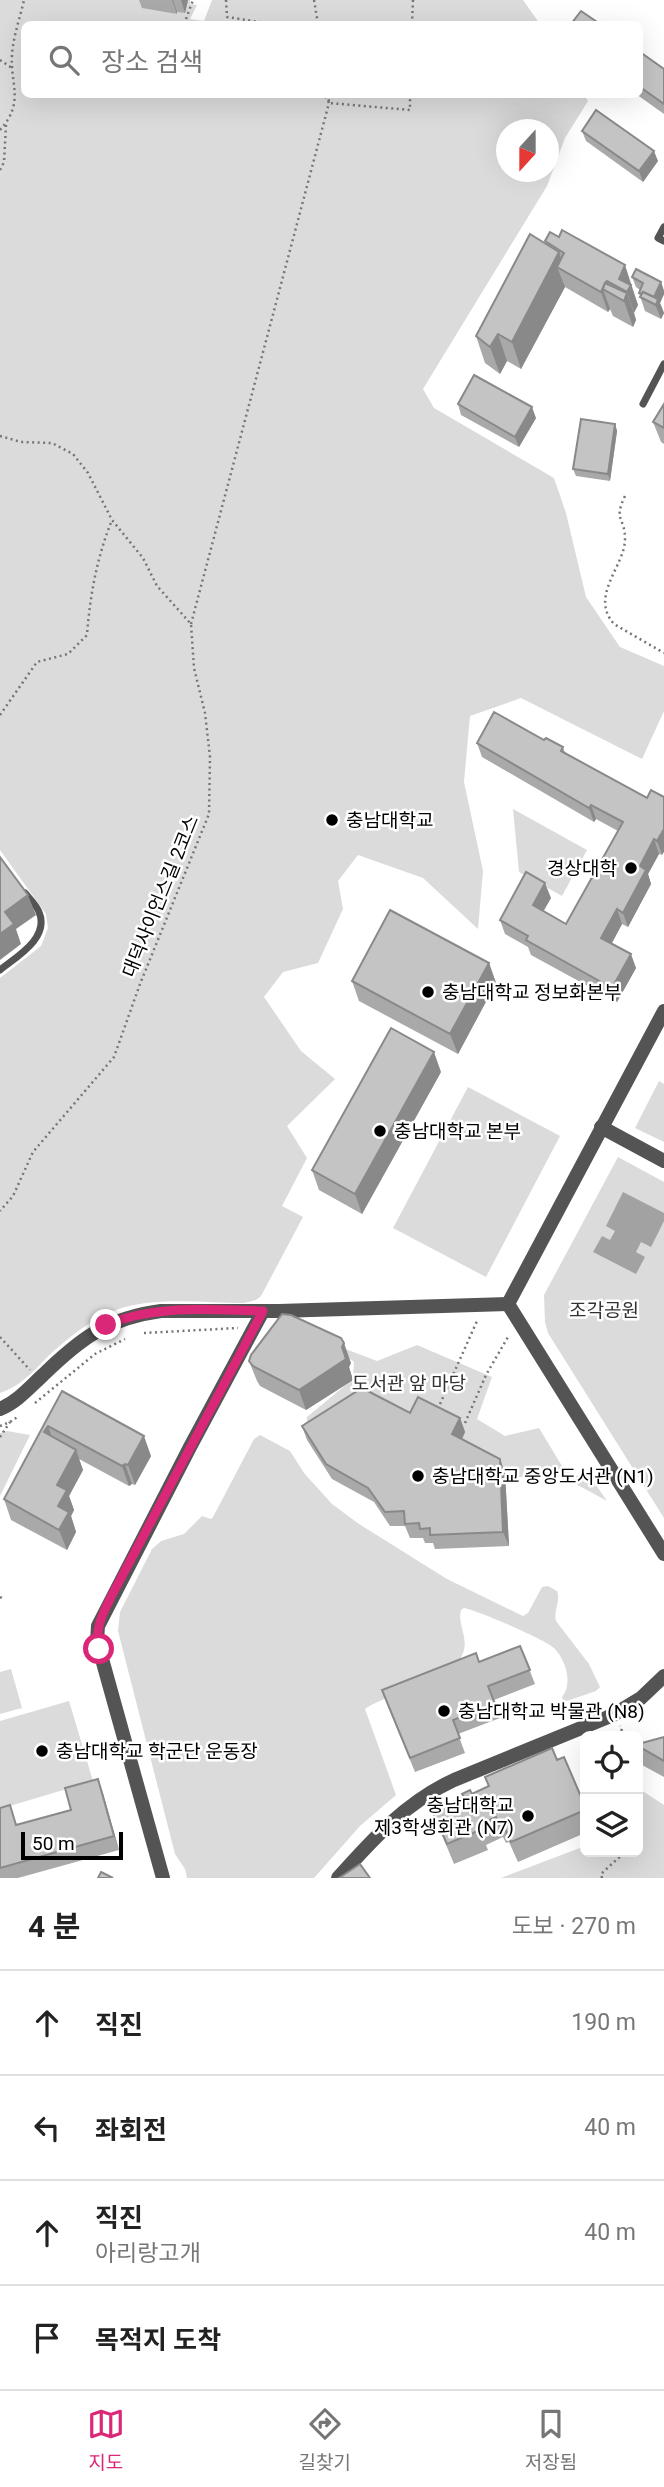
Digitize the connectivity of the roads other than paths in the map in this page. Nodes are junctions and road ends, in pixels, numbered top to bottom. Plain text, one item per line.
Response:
1 (664, 227) edge
2 (664, 241) edge
3 (664, 363) edge
4 (643, 404) dead end
5 (16, 880) edge
6 (0, 970) edge
7 (664, 1012) edge
8 (601, 1127) junction
9 (664, 1161) edge
10 (508, 1304) junction
11 (263, 1311) junction
12 (0, 1409) edge
13 (664, 1554) edge
14 (664, 1676) edge
15 (163, 1878) edge
16 (338, 1878) edge

1 - 2 lane
3 - 4 lane
5 - 6 lane
7 - 8 street
8 - 9 street
8 - 10 street
10 - 11 street
10 - 13 street
11 - 12 street
11 - 15 street
14 - 16 street

